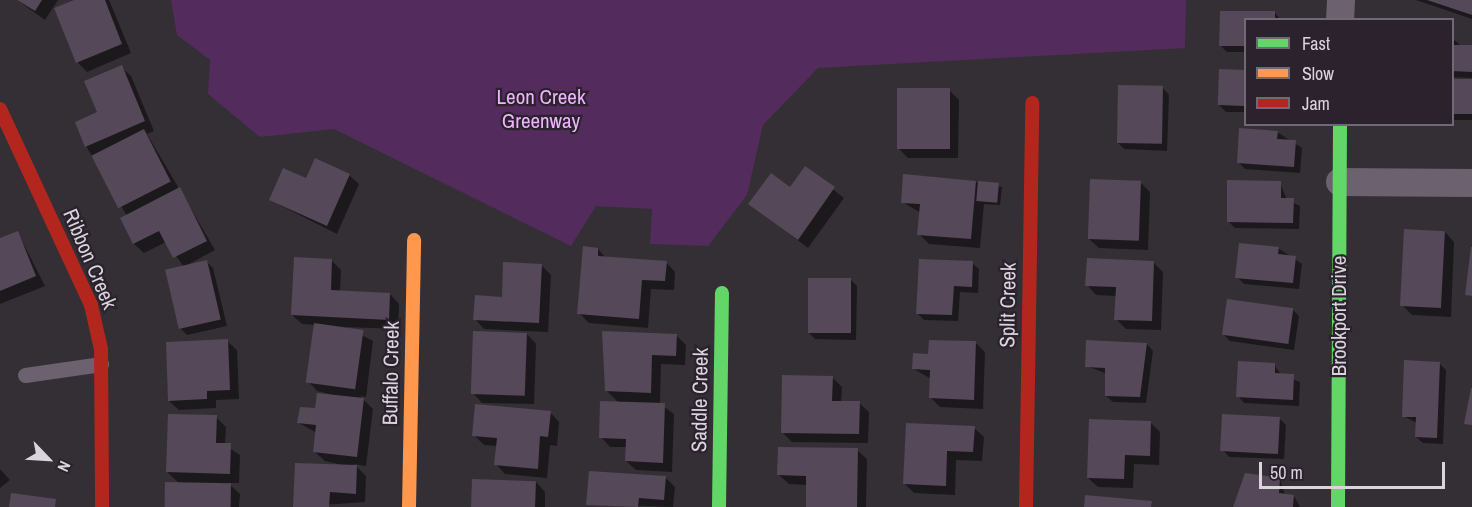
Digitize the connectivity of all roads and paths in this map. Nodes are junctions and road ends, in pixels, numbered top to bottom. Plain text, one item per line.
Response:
1 (1341, 0) edge
2 (1340, 18) edge
3 (1032, 103) dead end
4 (0, 109) edge
5 (1340, 126) edge
6 (1340, 182) junction
7 (1472, 183) edge
8 (414, 240) dead end
9 (722, 293) dead end
10 (101, 364) junction
11 (25, 375) dead end
12 (102, 507) edge
13 (409, 507) edge
14 (719, 507) edge
15 (1026, 507) edge
16 (1338, 507) edge

1 - 2 street
3 - 15 street, Split Creek
4 - 10 street, Ribbon Creek
5 - 6 street, Brookport Drive
6 - 7 street
6 - 16 street, Brookport Drive
8 - 13 street, Buffalo Creek
9 - 14 street, Saddle Creek
10 - 11 lane
10 - 12 street, Ribbon Creek

